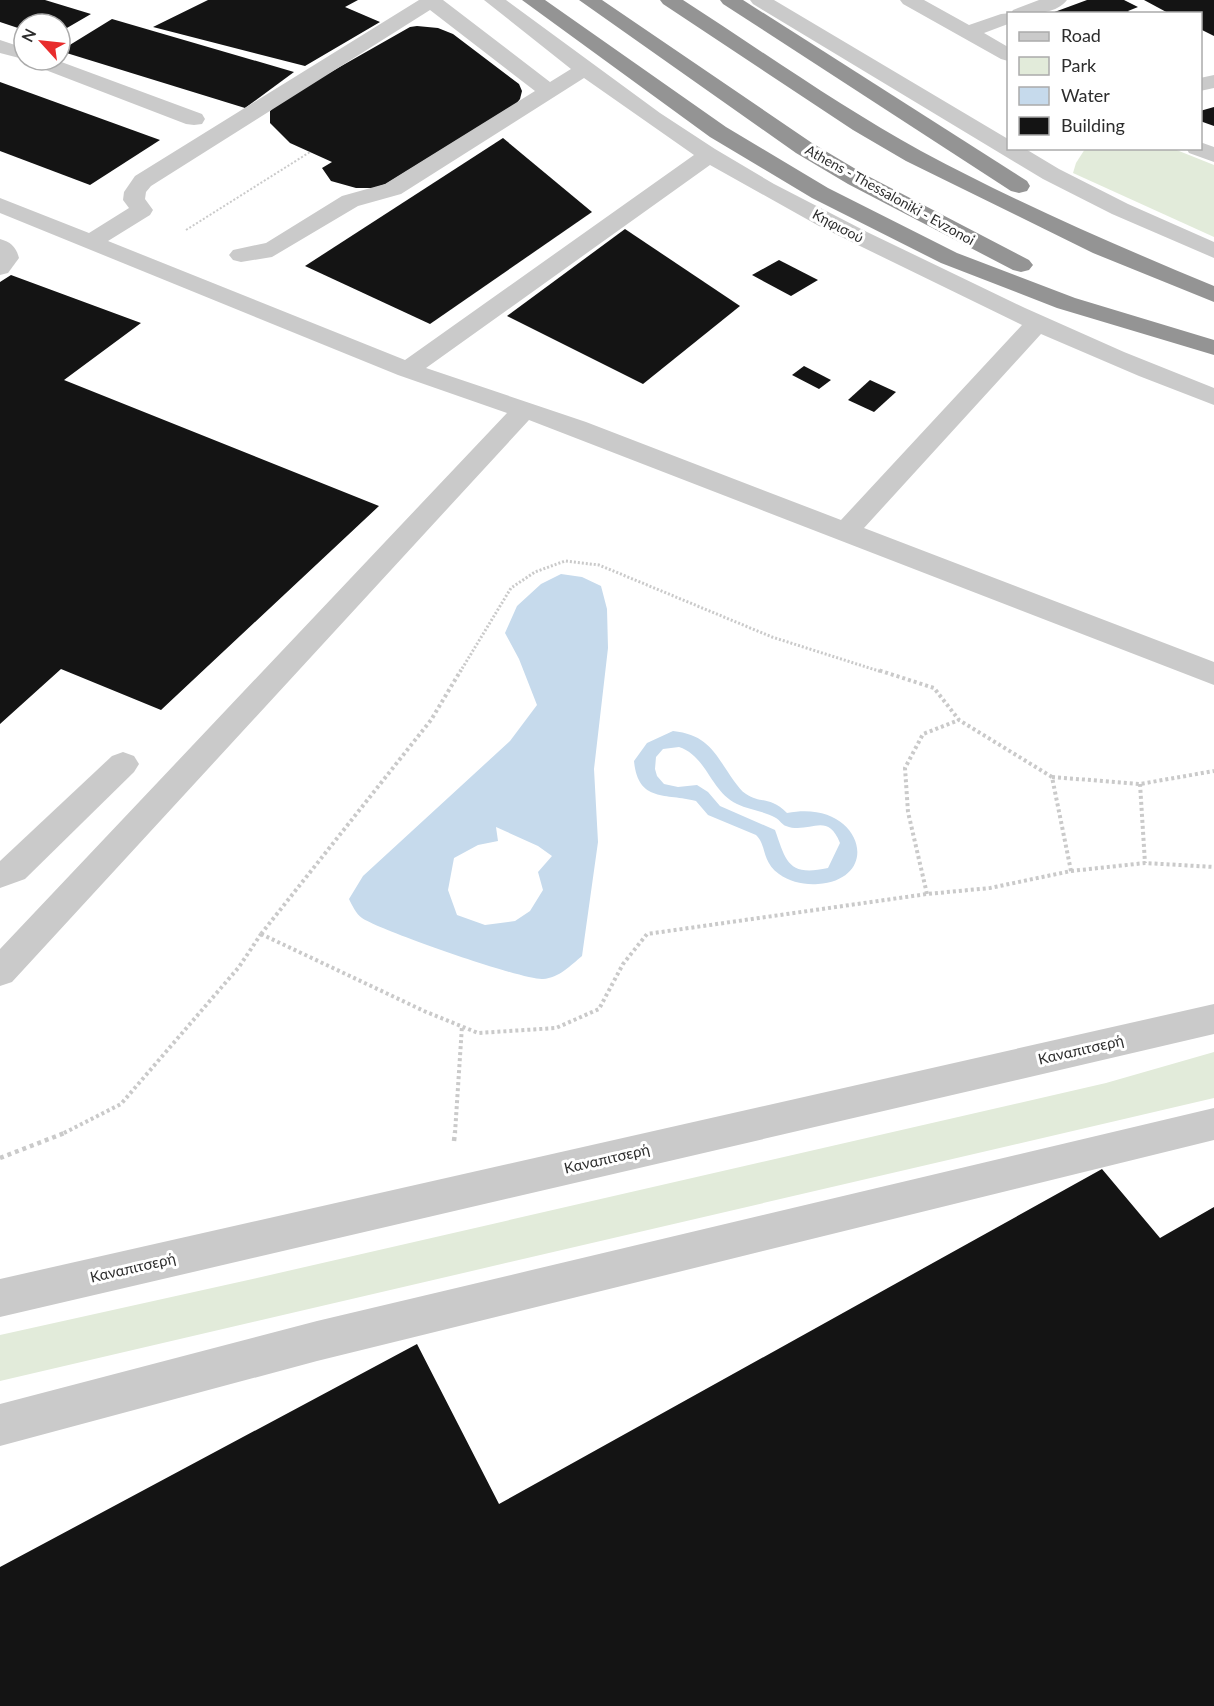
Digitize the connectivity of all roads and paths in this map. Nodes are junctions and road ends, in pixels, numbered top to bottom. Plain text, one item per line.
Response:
1 (494, 0) edge
2 (532, 0) edge
3 (589, 0) edge
4 (670, 0) edge
5 (730, 0) edge
6 (760, 0) edge
7 (910, 0) edge
8 (1057, 0) edge
9 (432, 1) edge
10 (1025, 12) edge
11 (1007, 18) edge
12 (968, 32) junction
13 (1007, 54) edge
14 (586, 68) junction
15 (69, 72) edge
16 (549, 91) junction
17 (194, 119) dead end
18 (1007, 139) edge
19 (1027, 150) edge
20 (310, 152) dead end
21 (709, 154) junction
22 (0, 205) edge
23 (186, 230) dead end
24 (90, 243) junction
25 (0, 246) edge
26 (274, 248) junction
27 (1214, 251) edge
28 (241, 255) dead end
29 (0, 268) edge
30 (1170, 277) junction
31 (209, 290) junction
32 (1214, 295) edge
33 (1037, 324) junction
34 (1213, 348) edge
35 (407, 370) junction
36 (1214, 397) edge
37 (525, 409) junction
38 (844, 533) junction
39 (1214, 674) edge
40 (959, 720) junction
41 (123, 764) dead end
42 (1214, 771) edge
43 (1052, 777) junction
44 (1140, 784) junction
45 (1145, 863) junction
46 (1214, 867) edge
47 (1071, 871) junction
48 (0, 875) edge
49 (927, 894) junction
50 (261, 934) junction
51 (0, 972) edge
52 (1214, 1019) edge
53 (462, 1026) junction
54 (1214, 1124) edge
55 (454, 1141) dead end
56 (0, 1158) edge
57 (0, 1299) edge
58 (0, 1425) edge

1 - 14 street, Κηφισού
2 - 34 highway
3 - 34 highway, Athens - Thessaloniki - Evzonoi
4 - 30 highway
5 - 30 highway
6 - 18 street
7 - 12 street
8 - 10 street
9 - 16 street
9 - 24 street
11 - 12 street
12 - 13 street
14 - 16 street
14 - 21 street, Κηφισού
15 - 17 street
16 - 26 street
19 - 27 street
20 - 23 path
21 - 33 street, Κηφισού
21 - 35 street
22 - 24 street
24 - 31 street
25 - 29 street
26 - 28 street
26 - 31 street
30 - 32 highway
31 - 35 street
33 - 36 street, Κηφισού
33 - 38 street
35 - 37 street
37 - 38 street
37 - 51 street
38 - 39 street
40 - 43 path
40 - 49 path
40 - 50 path
41 - 48 street
42 - 44 path
43 - 44 path
43 - 47 path
44 - 45 path
45 - 46 path
45 - 47 path
47 - 49 path
49 - 53 path
50 - 53 path
50 - 56 path
52 - 57 street, Καναπιτσερή
53 - 55 path
54 - 58 street

